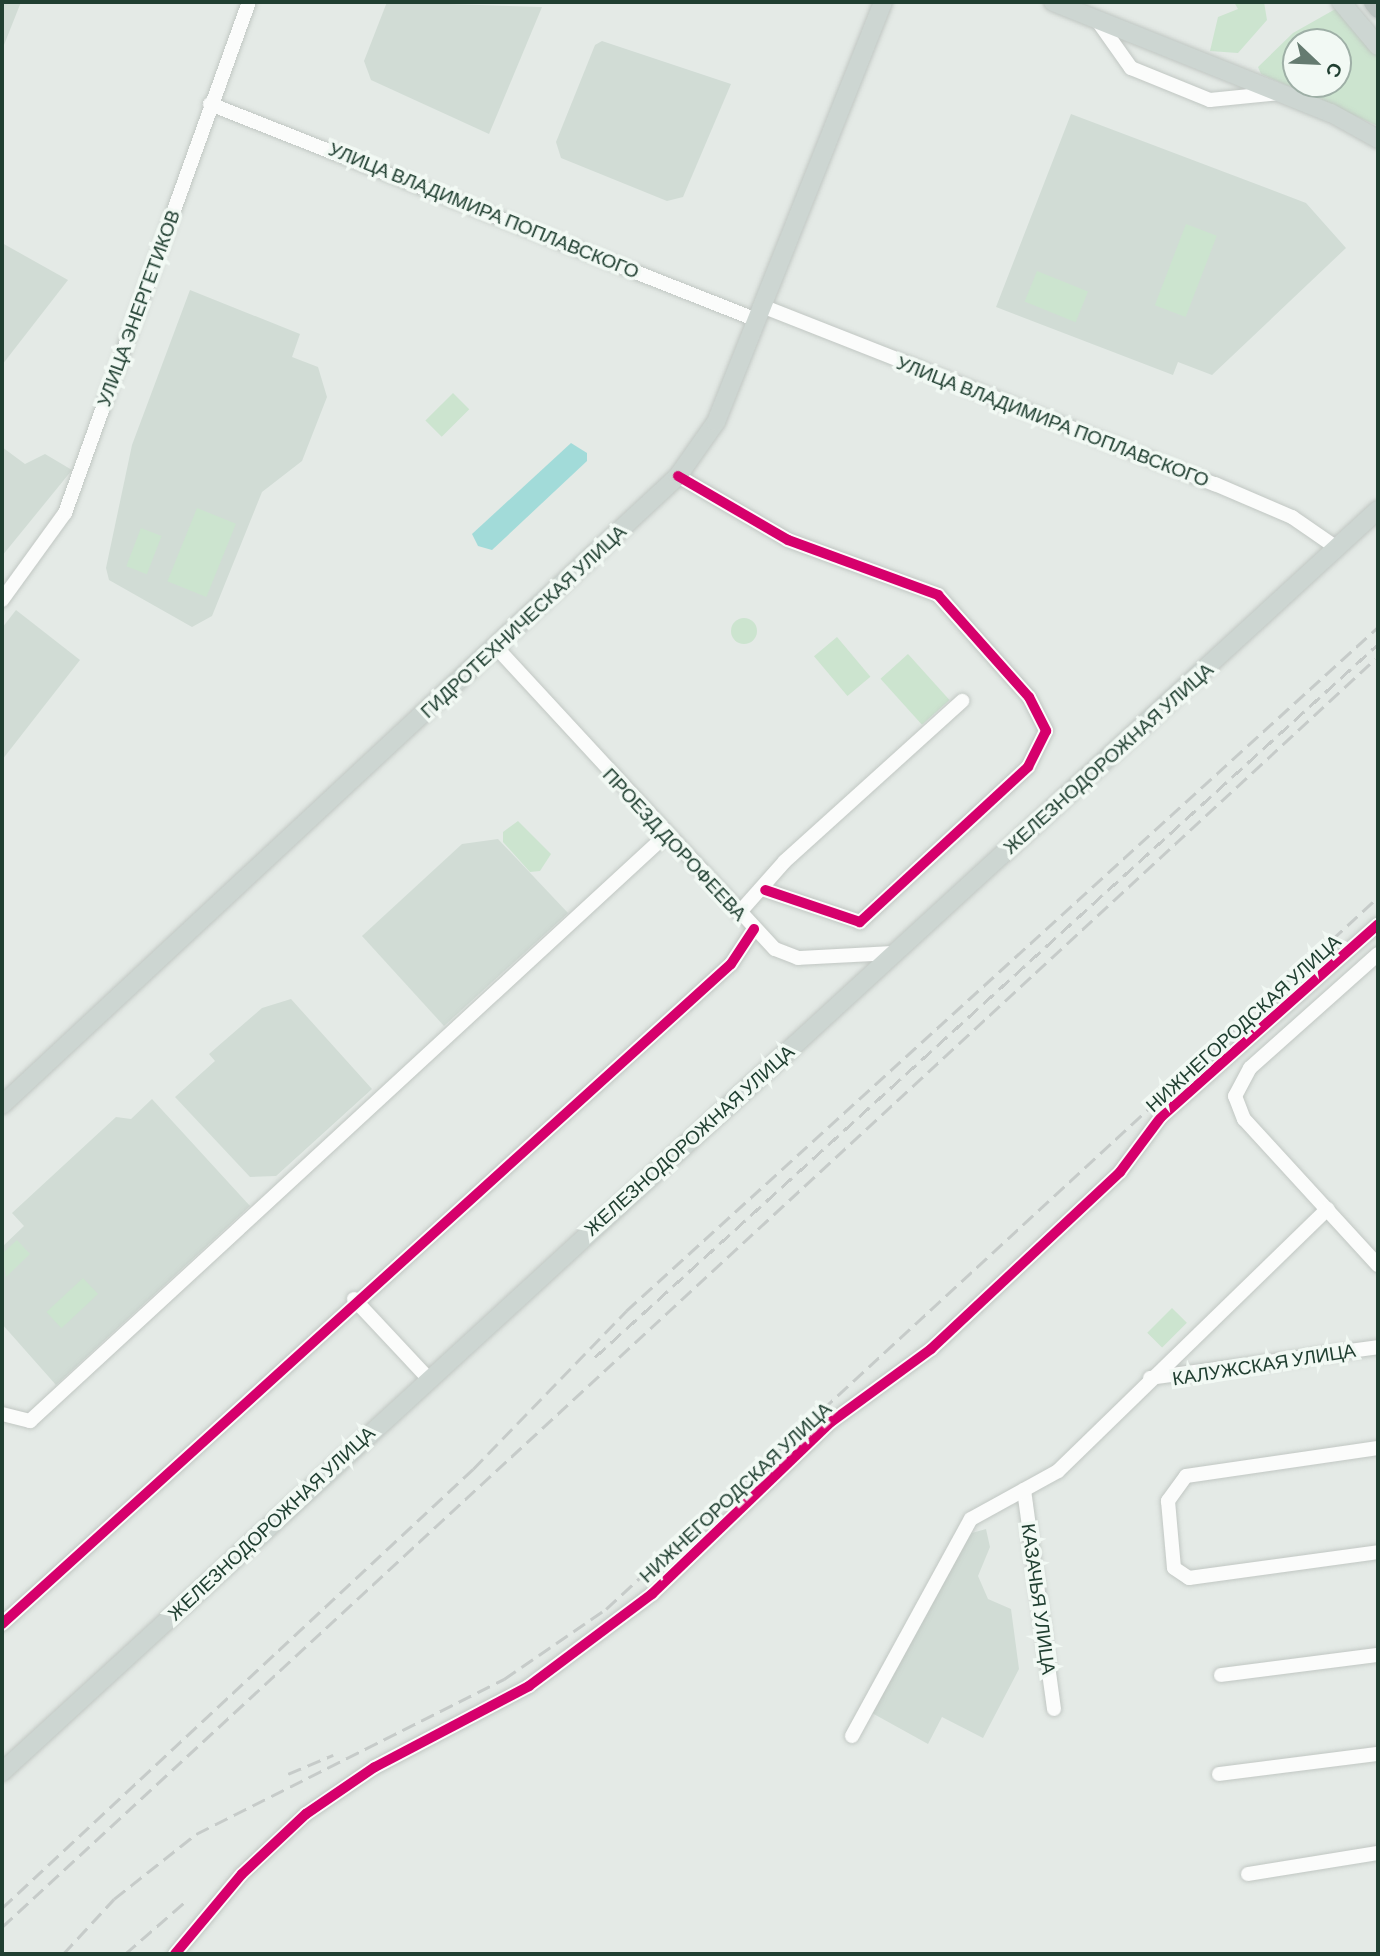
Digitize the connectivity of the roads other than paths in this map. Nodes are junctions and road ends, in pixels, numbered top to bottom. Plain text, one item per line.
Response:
1 (249, 2) edge
2 (1053, 2) edge
3 (1341, 2) edge
4 (1373, 2) edge
5 (882, 5) edge
6 (1378, 8) edge
7 (1097, 20) junction
8 (1378, 46) edge
9 (1280, 93) junction
10 (210, 104) junction
11 (1378, 139) edge
12 (760, 313) junction
13 (678, 476) junction
14 (1378, 510) edge
15 (1336, 548) junction
16 (2, 600) edge
17 (496, 647) junction
18 (962, 701) dead end
19 (666, 835) junction
20 (765, 890) junction
21 (739, 913) junction
22 (1378, 924) edge
23 (754, 929) junction
24 (895, 953) junction
25 (1378, 954) edge
26 (2, 1105) edge
27 (1327, 1209) junction
28 (1378, 1265) edge
29 (354, 1299) junction
30 (1378, 1347) edge
31 (428, 1378) junction
32 (1150, 1378) junction
33 (2, 1414) edge
34 (1378, 1448) edge
35 (1024, 1490) junction
36 (1378, 1552) edge
37 (5, 1615) edge
38 (1378, 1655) edge
39 (1221, 1675) dead end
40 (1054, 1709) dead end
41 (852, 1736) dead end
42 (1378, 1754) edge
43 (2, 1772) edge
44 (1219, 1774) dead end
45 (1378, 1853) edge
46 (1248, 1874) dead end
47 (175, 1954) edge

1 - 10 street, УЛИЦА ЭНЕРГЕТИКОВ
2 - 7 main road
3 - 8 main road
4 - 6 highway
5 - 12 main road, ГИДРОТЕХНИЧЕСКАЯ УЛИЦА
7 - 9 main road
7 - 9 street
9 - 11 main road
10 - 12 street, УЛИЦА ВЛАДИМИРА ПОПЛАВСКОГО
10 - 16 street, УЛИЦА ЭНЕРГЕТИКОВ
12 - 13 main road, ГИДРОТЕХНИЧЕСКАЯ УЛИЦА
12 - 15 street, УЛИЦА ВЛАДИМИРА ПОПЛАВСКОГО
13 - 17 main road, ГИДРОТЕХНИЧЕСКАЯ УЛИЦА
13 - 20 street
14 - 15 main road, ЖЕЛЕЗНОДОРОЖНАЯ УЛИЦА
15 - 24 main road, ЖЕЛЕЗНОДОРОЖНАЯ УЛИЦА
17 - 19 street, ПРОЕЗД ДОРОФЕЕВА
17 - 26 main road, ГИДРОТЕХНИЧЕСКАЯ УЛИЦА
18 - 20 street
19 - 21 street, ПРОЕЗД ДОРОФЕЕВА
19 - 33 street
20 - 21 street
21 - 23 street, ПРОЕЗД ДОРОФЕЕВА
22 - 47 street, НИЖНЕГОРОДСКАЯ УЛИЦА
23 - 24 street, ПРОЕЗД ДОРОФЕЕВА
23 - 29 street
24 - 31 main road, ЖЕЛЕЗНОДОРОЖНАЯ УЛИЦА
25 - 27 street
27 - 28 street
27 - 32 street
29 - 31 street
29 - 37 street
30 - 32 street, КАЛУЖСКАЯ УЛИЦА
31 - 43 main road, ЖЕЛЕЗНОДОРОЖНАЯ УЛИЦА
32 - 35 street
34 - 36 street
35 - 40 street, КАЗАЧЬЯ УЛИЦА
35 - 41 street
38 - 39 street
42 - 44 street
45 - 46 street

